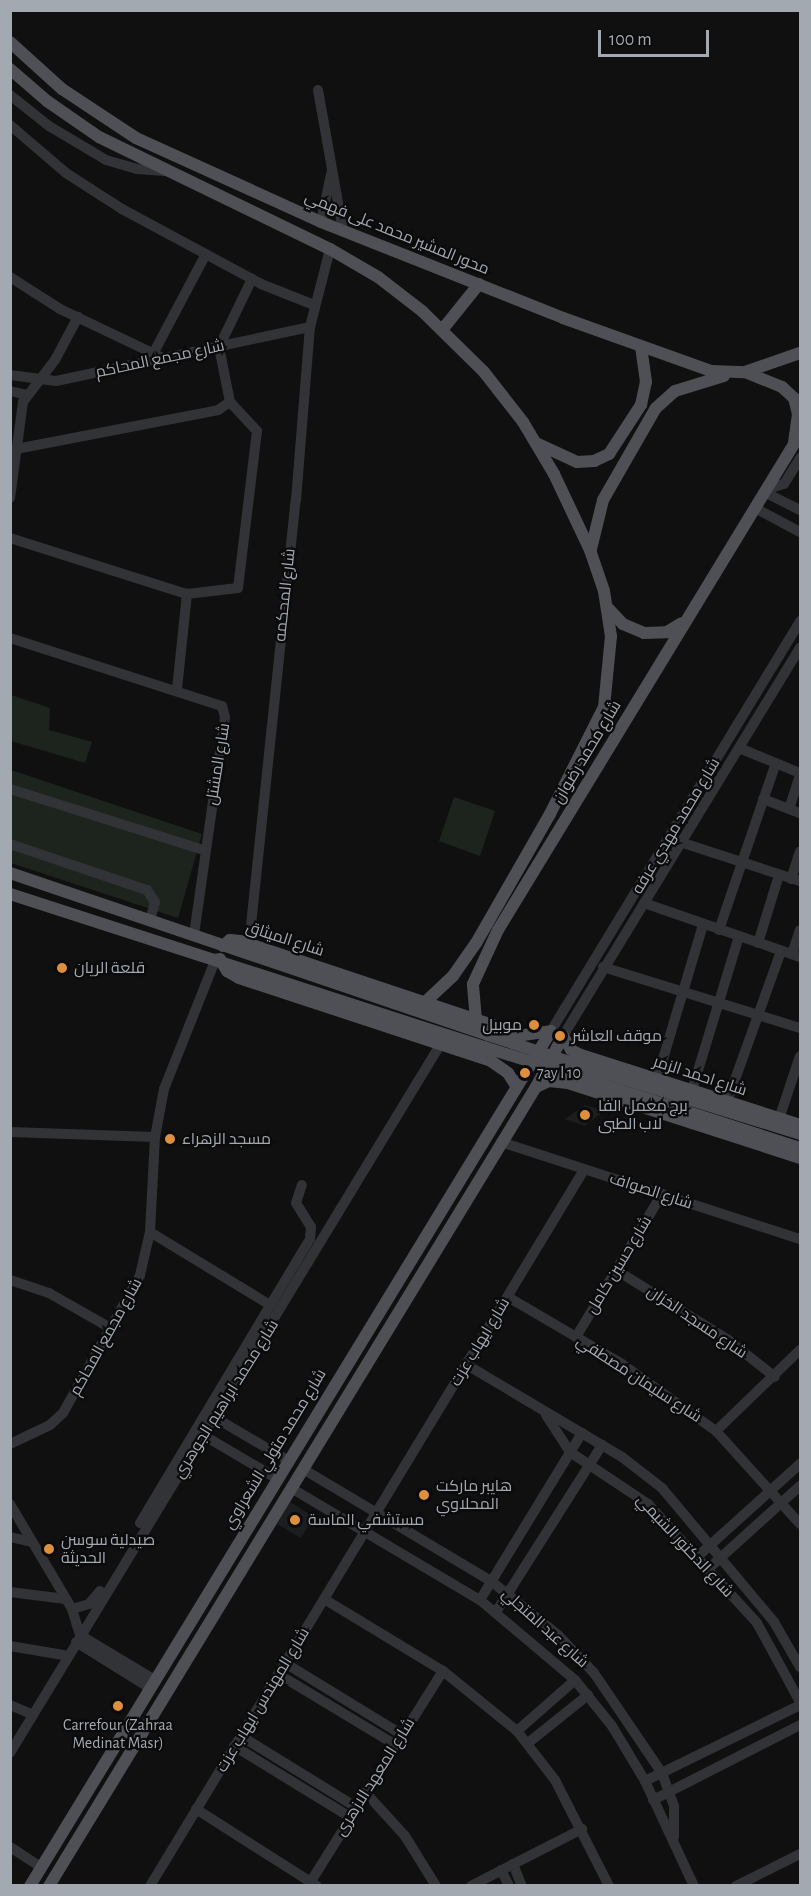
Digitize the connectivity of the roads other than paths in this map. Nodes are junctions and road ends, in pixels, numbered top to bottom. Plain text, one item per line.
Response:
1 (10, 42) edge
2 (10, 69) edge
3 (318, 90) dead end
4 (11, 96) edge
5 (10, 125) edge
6 (165, 171) junction
7 (332, 174) junction
8 (321, 222) junction
9 (343, 231) junction
10 (330, 249) junction
11 (206, 254) junction
12 (10, 278) edge
13 (252, 279) junction
14 (479, 284) junction
15 (314, 305) junction
16 (78, 318) junction
17 (310, 327) junction
18 (442, 330) junction
19 (219, 347) junction
20 (641, 348) junction
21 (801, 353) edge
22 (159, 356) junction
23 (740, 372) junction
24 (10, 375) edge
25 (36, 381) junction
26 (10, 391) edge
27 (27, 395) junction
28 (230, 402) junction
29 (801, 434) edge
30 (537, 443) junction
31 (793, 446) junction
32 (16, 449) junction
33 (801, 458) edge
34 (764, 491) junction
35 (10, 498) edge
36 (755, 508) junction
37 (801, 510) edge
38 (801, 532) edge
39 (10, 538) edge
40 (590, 550) junction
41 (187, 594) junction
42 (608, 608) junction
43 (687, 620) junction
44 (801, 621) edge
45 (10, 638) edge
46 (799, 653) edge
47 (177, 689) junction
48 (739, 748) junction
49 (776, 763) junction
50 (801, 774) edge
51 (10, 789) edge
52 (763, 799) junction
53 (789, 809) junction
54 (801, 813) edge
55 (680, 842) junction
56 (10, 844) edge
57 (204, 850) junction
58 (801, 851) edge
59 (741, 863) junction
60 (10, 873) edge
61 (779, 875) junction
62 (796, 880) edge
63 (10, 894) edge
64 (644, 903) junction
65 (150, 921) junction
66 (703, 925) junction
67 (719, 930) junction
68 (801, 930) edge
69 (194, 935) junction
70 (739, 936) junction
71 (758, 942) junction
72 (249, 944) junction
73 (223, 946) junction
74 (791, 954) edge
75 (218, 959) junction
76 (603, 968) junction
77 (453, 976) junction
78 (472, 985) junction
79 (683, 993) junction
80 (424, 1003) junction
81 (718, 1004) junction
82 (758, 1016) junction
83 (476, 1020) junction
84 (801, 1028) edge
85 (507, 1030) junction
86 (557, 1034) junction
87 (440, 1044) junction
88 (581, 1055) junction
89 (801, 1056) edge
90 (497, 1064) junction
91 (657, 1079) junction
92 (568, 1083) junction
93 (515, 1084) junction
94 (536, 1087) junction
95 (692, 1090) junction
96 (727, 1102) junction
97 (779, 1119) junction
98 (801, 1125) edge
99 (10, 1132) edge
100 (801, 1134) edge
101 (155, 1137) junction
102 (501, 1142) junction
103 (477, 1148) junction
104 (801, 1148) edge
105 (493, 1156) junction
106 (801, 1158) edge
107 (464, 1168) junction
108 (584, 1170) junction
109 (480, 1177) junction
110 (302, 1185) dead end
111 (662, 1194) junction
112 (150, 1233) junction
113 (801, 1239) edge
114 (616, 1270) junction
115 (10, 1280) edge
116 (507, 1297) junction
117 (270, 1305) junction
118 (112, 1329) junction
119 (576, 1337) junction
120 (801, 1350) edge
121 (467, 1365) junction
122 (775, 1377) junction
123 (546, 1414) junction
124 (214, 1417) junction
125 (716, 1431) junction
126 (582, 1433) junction
127 (203, 1435) junction
128 (10, 1444) edge
129 (602, 1445) junction
130 (570, 1452) junction
131 (287, 1460) junction
132 (591, 1464) junction
133 (801, 1464) edge
134 (303, 1469) junction
135 (276, 1478) junction
136 (801, 1486) edge
137 (291, 1488) junction
138 (771, 1491) junction
139 (782, 1503) junction
140 (10, 1504) edge
141 (376, 1515) junction
142 (801, 1524) edge
143 (364, 1533) junction
144 (10, 1537) edge
145 (240, 1538) junction
146 (32, 1542) junction
147 (710, 1545) junction
148 (257, 1547) junction
149 (229, 1556) junction
150 (697, 1557) junction
151 (721, 1557) junction
152 (246, 1565) junction
153 (708, 1569) junction
154 (491, 1581) junction
155 (10, 1592) edge
156 (508, 1593) junction
157 (324, 1599) junction
158 (480, 1600) junction
159 (69, 1604) junction
160 (496, 1612) junction
161 (78, 1638) junction
162 (10, 1647) edge
163 (69, 1656) junction
164 (285, 1663) junction
165 (801, 1667) edge
166 (443, 1671) junction
167 (278, 1674) junction
168 (575, 1680) junction
169 (153, 1684) junction
170 (588, 1695) junction
171 (801, 1704) edge
172 (10, 1705) edge
173 (33, 1715) junction
174 (801, 1725) edge
175 (517, 1731) junction
176 (401, 1734) junction
177 (15, 1735) edge
178 (240, 1736) junction
179 (528, 1743) junction
180 (394, 1744) junction
181 (234, 1746) junction
182 (10, 1752) edge
183 (662, 1773) junction
184 (645, 1781) junction
185 (670, 1791) junction
186 (365, 1792) junction
187 (653, 1800) junction
188 (196, 1809) junction
189 (353, 1812) junction
190 (582, 1829) junction
191 (674, 1837) junction
192 (10, 1847) edge
193 (801, 1854) edge
194 (513, 1864) junction
195 (41, 1867) junction
196 (501, 1870) junction
197 (154, 1884) edge
198 (312, 1884) edge
199 (30, 1886) edge
200 (49, 1886) edge
201 (436, 1886) edge
202 (471, 1886) edge
203 (509, 1886) edge
204 (522, 1886) edge
205 (609, 1886) edge
206 (694, 1886) edge
207 (736, 1886) edge

1 - 8 main road, محور المشير محمد على فهمي
2 - 6 main road
3 - 7 street
4 - 6 street
5 - 11 street
6 - 10 main road
7 - 8 street
7 - 9 street
8 - 9 main road, محور المشير محمد على فهمي
9 - 14 main road, محور المشير محمد على فهمي
10 - 15 street, شارع المحكمه
10 - 18 main road
11 - 13 street
11 - 22 street
12 - 16 street
13 - 15 street
13 - 19 street
14 - 18 main road
14 - 20 main road, محور المشير محمد على فهمي
15 - 17 street, شارع المحكمه
16 - 22 street
16 - 25 street
17 - 19 street, شارع مجمع المحاكم
17 - 72 street, شارع المحكمه
18 - 30 main road
19 - 22 street, شارع مجمع المحاكم
19 - 28 street
20 - 23 main road, محور المشير محمد على فهمي
20 - 30 main road
21 - 23 main road, محور المشير محمد على فهمي
22 - 25 street, شارع مجمع المحاكم
23 - 31 main road
23 - 40 main road
24 - 25 street, شارع مجمع المحاكم
25 - 27 street
26 - 27 street
27 - 32 street
28 - 32 street
28 - 41 street
29 - 31 main road
30 - 40 main road
31 - 34 main road
32 - 35 street
33 - 34 street
34 - 36 main road
34 - 37 street
36 - 38 street
36 - 43 main road, شارع محمد رضوان
39 - 41 street
40 - 42 main road, شارع محمد رضوان
41 - 47 street
42 - 43 main road
42 - 77 main road, شارع محمد رضوان
43 - 78 main road, شارع محمد رضوان
44 - 86 street, شارع محمد مهدي عرفه
45 - 47 street, شارع المشتل
46 - 48 street, شارع محمد مهدي عرفه
47 - 57 street, شارع المشتل
48 - 49 street
48 - 55 street, شارع محمد مهدي عرفه
49 - 50 street
49 - 52 street
50 - 53 street
51 - 57 street
52 - 53 street
52 - 59 street
53 - 54 street
55 - 59 street
55 - 64 street, شارع محمد مهدي عرفه
56 - 65 street
57 - 69 street, شارع المشتل
58 - 62 street
59 - 61 street
59 - 67 street
60 - 65 main road, شارع الميثاق
61 - 62 street
61 - 71 street
63 - 75 main road
64 - 66 street
64 - 76 street, شارع محمد مهدي عرفه
65 - 69 main road, شارع الميثاق
66 - 67 street
66 - 79 street
67 - 70 street
68 - 74 street
69 - 73 main road, شارع الميثاق
70 - 71 street
70 - 81 street
71 - 74 street
72 - 73 main road, شارع الميثاق
72 - 80 main road, شارع الميثاق
73 - 100 main road, bridge
74 - 82 street
75 - 87 main road
75 - 101 street, شارع مجمع المحاكم
75 - 104 main road, bridge
76 - 79 street
76 - 86 street, شارع محمد مهدي عرفه
77 - 78 main road
77 - 80 main road, شارع محمد رضوان
78 - 83 main road
79 - 81 street
79 - 91 street
80 - 83 main road, شارع الميثاق
81 - 82 street
81 - 95 street
82 - 84 street
82 - 96 street
83 - 85 main road, شارع الميثاق
85 - 86 main road, شارع الميثاق
85 - 90 main road
86 - 88 main road, شارع احمد الزمر
86 - 93 main road, شارع محمد متولي الشعراوي
86 - 94 main road, شارع محمد متولي الشعراوي
87 - 90 main road
87 - 124 street, شارع محمد ابراهيم الجوهري
88 - 91 main road, شارع احمد الزمر
88 - 92 main road
89 - 97 street
90 - 93 main road
91 - 95 main road, شارع احمد الزمر
92 - 94 main road
92 - 106 main road
93 - 103 main road, شارع محمد متولي الشعراوي
94 - 102 main road, شارع محمد متولي الشعراوي
95 - 96 main road, شارع احمد الزمر
96 - 97 main road, شارع احمد الزمر
97 - 98 main road, شارع احمد الزمر
99 - 101 street
101 - 112 street, شارع مجمع المحاكم
102 - 105 main road, شارع محمد متولي الشعراوي
102 - 108 street, شارع الصواف
103 - 105 main road
103 - 107 main road, شارع محمد متولي الشعراوي
105 - 109 main road, شارع محمد متولي الشعراوي
107 - 109 main road
107 - 131 main road, شارع محمد متولي الشعراوي
108 - 111 street, شارع الصواف
108 - 116 street, شارع ايهاب عزت
109 - 134 main road, شارع محمد متولي الشعراوي
110 - 117 street
111 - 113 street, شارع الصواف
111 - 114 street, شارع حسين كامل
112 - 117 street
112 - 118 street, شارع مجمع المحاكم
114 - 119 street, شارع حسين كامل
114 - 122 street, شارع مسجد الخزان
115 - 118 street
116 - 119 street, شارع سليمان مصطفي
116 - 121 street, شارع ايهاب عزت
117 - 159 street
118 - 128 street, شارع مجمع المحاكم
119 - 125 street, شارع سليمان مصطفي
120 - 122 street
121 - 123 street, شارع الدكتور الشيمي
121 - 141 street, شارع ايهاب عزت
122 - 125 street
123 - 126 street, شارع الدكتور الشيمي
123 - 130 street, شارع الدكتور الشيمي
124 - 127 street, شارع محمد ابراهيم الجوهري
124 - 131 street
125 - 138 street, شارع سليمان مصطفي
126 - 129 street, شارع الدكتور الشيمي
126 - 130 street
127 - 135 street
127 - 161 street, شارع محمد ابراهيم الجوهري
129 - 132 street
129 - 147 street, شارع الدكتور الشيمي
130 - 132 street, شارع الدكتور الشيمي
130 - 154 street
131 - 135 main road, شارع محمد متولي الشعراوي
132 - 150 street, شارع الدكتور الشيمي
132 - 156 street
133 - 138 street
134 - 137 main road, شارع محمد متولي الشعراوي
134 - 141 street, شارع عبد المتجلي
135 - 145 main road, شارع محمد متولي الشعراوي
136 - 139 street
137 - 143 street, شارع عبد المتجلي
137 - 148 main road, شارع محمد متولي الشعراوي
138 - 139 street, شارع سليمان مصطفي
138 - 147 street
139 - 142 street, شارع سليمان مصطفي
139 - 151 street
140 - 146 street
141 - 143 street, شارع المهندس ايهاب عزت
141 - 154 street, شارع عبد المتجلي
143 - 157 street, شارع المهندس ايهاب عزت
143 - 158 street, شارع عبد المتجلي
144 - 146 street
145 - 148 main road
145 - 149 main road, شارع محمد متولي الشعراوي
146 - 159 street
147 - 150 street
147 - 151 street, شارع الدكتور الشيمي
148 - 152 main road, شارع محمد متولي الشعراوي
149 - 152 main road
149 - 169 main road, شارع محمد متولي الشعراوي
150 - 153 street, شارع الدكتور الشيمي
151 - 153 street
151 - 165 street, شارع الدكتور الشيمي
152 - 200 main road, شارع محمد متولي الشعراوي
153 - 171 street, شارع الدكتور الشيمي
154 - 156 street, شارع عبد المتجلي
154 - 158 street
155 - 159 street
156 - 160 street
156 - 183 street, شارع عبد المتجلي
157 - 164 street, شارع المهندس ايهاب عزت
157 - 166 street
158 - 160 street, شارع عبد المتجلي
159 - 161 street
160 - 168 street, شارع عبد المتجلي
161 - 163 street, شارع محمد ابراهيم الجوهري
161 - 169 street
162 - 163 street
163 - 173 street, شارع محمد ابراهيم الجوهري
164 - 167 street, شارع المهندس ايهاب عزت
164 - 176 street
166 - 175 street
166 - 176 street, شارع المعهد الازهرى
167 - 178 street, شارع المهندس ايهاب عزت
167 - 180 street
168 - 170 street, شارع عبد المتجلي
168 - 175 street
169 - 195 main road, شارع محمد متولي الشعراوي
170 - 179 street
170 - 184 street, شارع عبد المتجلي
171 - 183 street
172 - 173 street
173 - 177 street, شارع محمد ابراهيم الجوهري
174 - 185 street
175 - 179 street
176 - 180 street, شارع المعهد الازهرى
177 - 182 street, شارع محمد ابراهيم الجوهري
178 - 181 street, شارع المهندس ايهاب عزت
178 - 189 street
179 - 190 street
180 - 186 street, شارع المعهد الازهرى
181 - 188 street, شارع المهندس ايهاب عزت
181 - 189 street
183 - 184 street
183 - 185 street, شارع عبد المتجلي
184 - 187 street, شارع عبد المتجلي
185 - 187 street
185 - 191 street, شارع عبد المتجلي
186 - 189 street, شارع المعهد الازهرى
186 - 201 street
187 - 191 street, شارع عبد المتجلي
188 - 197 street, شارع المهندس ايهاب عزت
188 - 198 street
189 - 198 street, شارع المعهد الازهرى
190 - 194 street
190 - 205 street
191 - 206 street, شارع عبد المتجلي
192 - 195 street
193 - 207 street
194 - 196 street
194 - 204 street
195 - 199 main road, شارع محمد متولي الشعراوي
196 - 202 street
196 - 203 street

